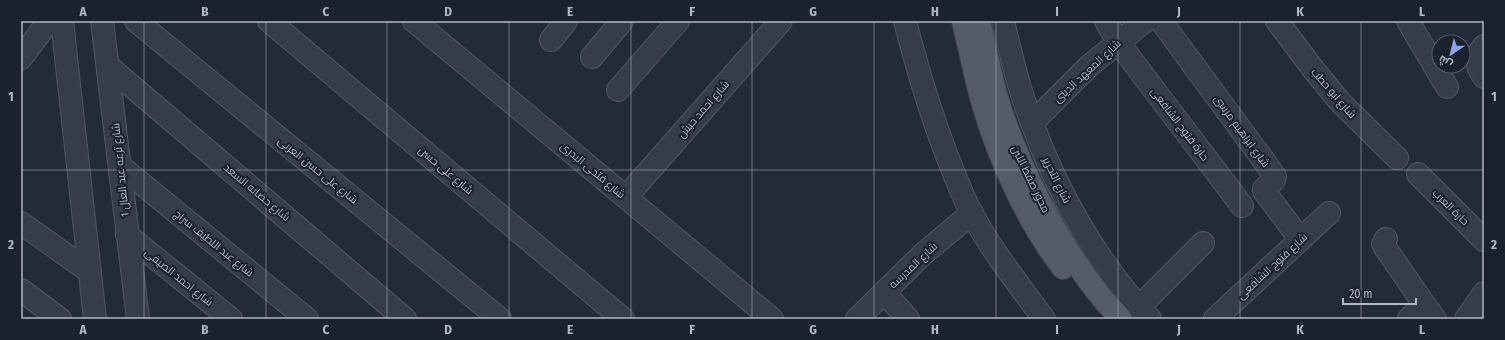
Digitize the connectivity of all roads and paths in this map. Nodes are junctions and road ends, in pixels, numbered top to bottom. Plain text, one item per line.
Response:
1 (50, 21) edge
2 (62, 21) edge
3 (102, 21) edge
4 (136, 21) edge
5 (269, 21) edge
6 (414, 21) edge
7 (566, 21) edge
8 (622, 21) edge
9 (678, 21) edge
10 (781, 21) edge
11 (905, 21) edge
12 (963, 21) edge
13 (979, 21) edge
14 (1003, 21) edge
15 (1106, 21) edge
16 (1145, 21) edge
17 (1162, 21) edge
18 (1277, 21) edge
19 (1408, 21) edge
20 (551, 40) dead end
21 (1118, 42) junction
22 (1484, 46) edge
23 (592, 57) dead end
24 (21, 58) edge
25 (108, 66) junction
26 (1484, 77) edge
27 (1447, 87) dead end
28 (618, 90) dead end
29 (1032, 123) junction
30 (1397, 158) dead end
31 (120, 166) junction
32 (1418, 174) dead end
33 (626, 197) junction
34 (1242, 206) dead end
35 (972, 213) junction
36 (1329, 213) dead end
37 (21, 223) edge
38 (128, 235) junction
39 (1300, 239) junction
40 (1386, 239) dead end
41 (1484, 240) edge
42 (1203, 243) dead end
43 (90, 272) junction
44 (21, 290) edge
45 (884, 292) junction
46 (1484, 293) edge
47 (1429, 312) edge
48 (1145, 313) edge
49 (60, 319) edge
50 (95, 319) edge
51 (138, 319) edge
52 (231, 319) edge
53 (307, 319) edge
54 (406, 319) edge
55 (500, 319) edge
56 (623, 319) edge
57 (772, 319) edge
58 (857, 319) edge
59 (908, 319) edge
60 (1044, 319) edge
61 (1104, 319) edge
62 (1122, 319) edge
63 (1215, 319) edge
64 (1409, 319) edge
65 (1466, 319) edge

1 - 24 street
2 - 43 street
3 - 25 street, شارع ترعه عبد العال 1
4 - 55 street, شارع على حسن العربى
5 - 56 street, شارع على حسن
6 - 33 street, شارع فتحى البدرى
7 - 20 street
8 - 23 street
9 - 28 street
10 - 33 street, شارع احمد حبش
11 - 35 street
12 - 61 main road, محور صفط اللبن
13 - 62 main road, محور صفط اللبن
14 - 29 street, شارع التحرير
15 - 21 street, حارة فتوح الشافعى
16 - 21 street, شارع المعهد الدينى
17 - 39 street, شارع ابراهيم مرسى
18 - 30 street, شارع ابو حطب
19 - 27 street
21 - 29 street, شارع المعهد الدينى
21 - 34 street, حارة فتوح الشافعى
22 - 26 street
25 - 31 street, شارع ترعه عبد العال 1
25 - 54 street, شارع حضانه السعد
29 - 48 street, شارع التحرير
31 - 38 street, شارع ترعه عبد العال 1
31 - 53 street, شارع عبد اللطيف سراج
32 - 41 street, حارة العرب
33 - 57 street, شارع فتحى البدرى
35 - 45 street, شارع المدرسه
35 - 60 street
36 - 39 street, شارع فتوح الشافعى
37 - 43 street
38 - 51 street, شارع ترعه عبد العال 1
38 - 52 street, شارع احمد الصيفى
39 - 63 street, شارع فتوح الشافعى
40 - 47 street
42 - 48 street
43 - 50 street
44 - 49 street
45 - 58 street, شارع المدرسه
45 - 59 street
46 - 65 street
47 - 64 street

